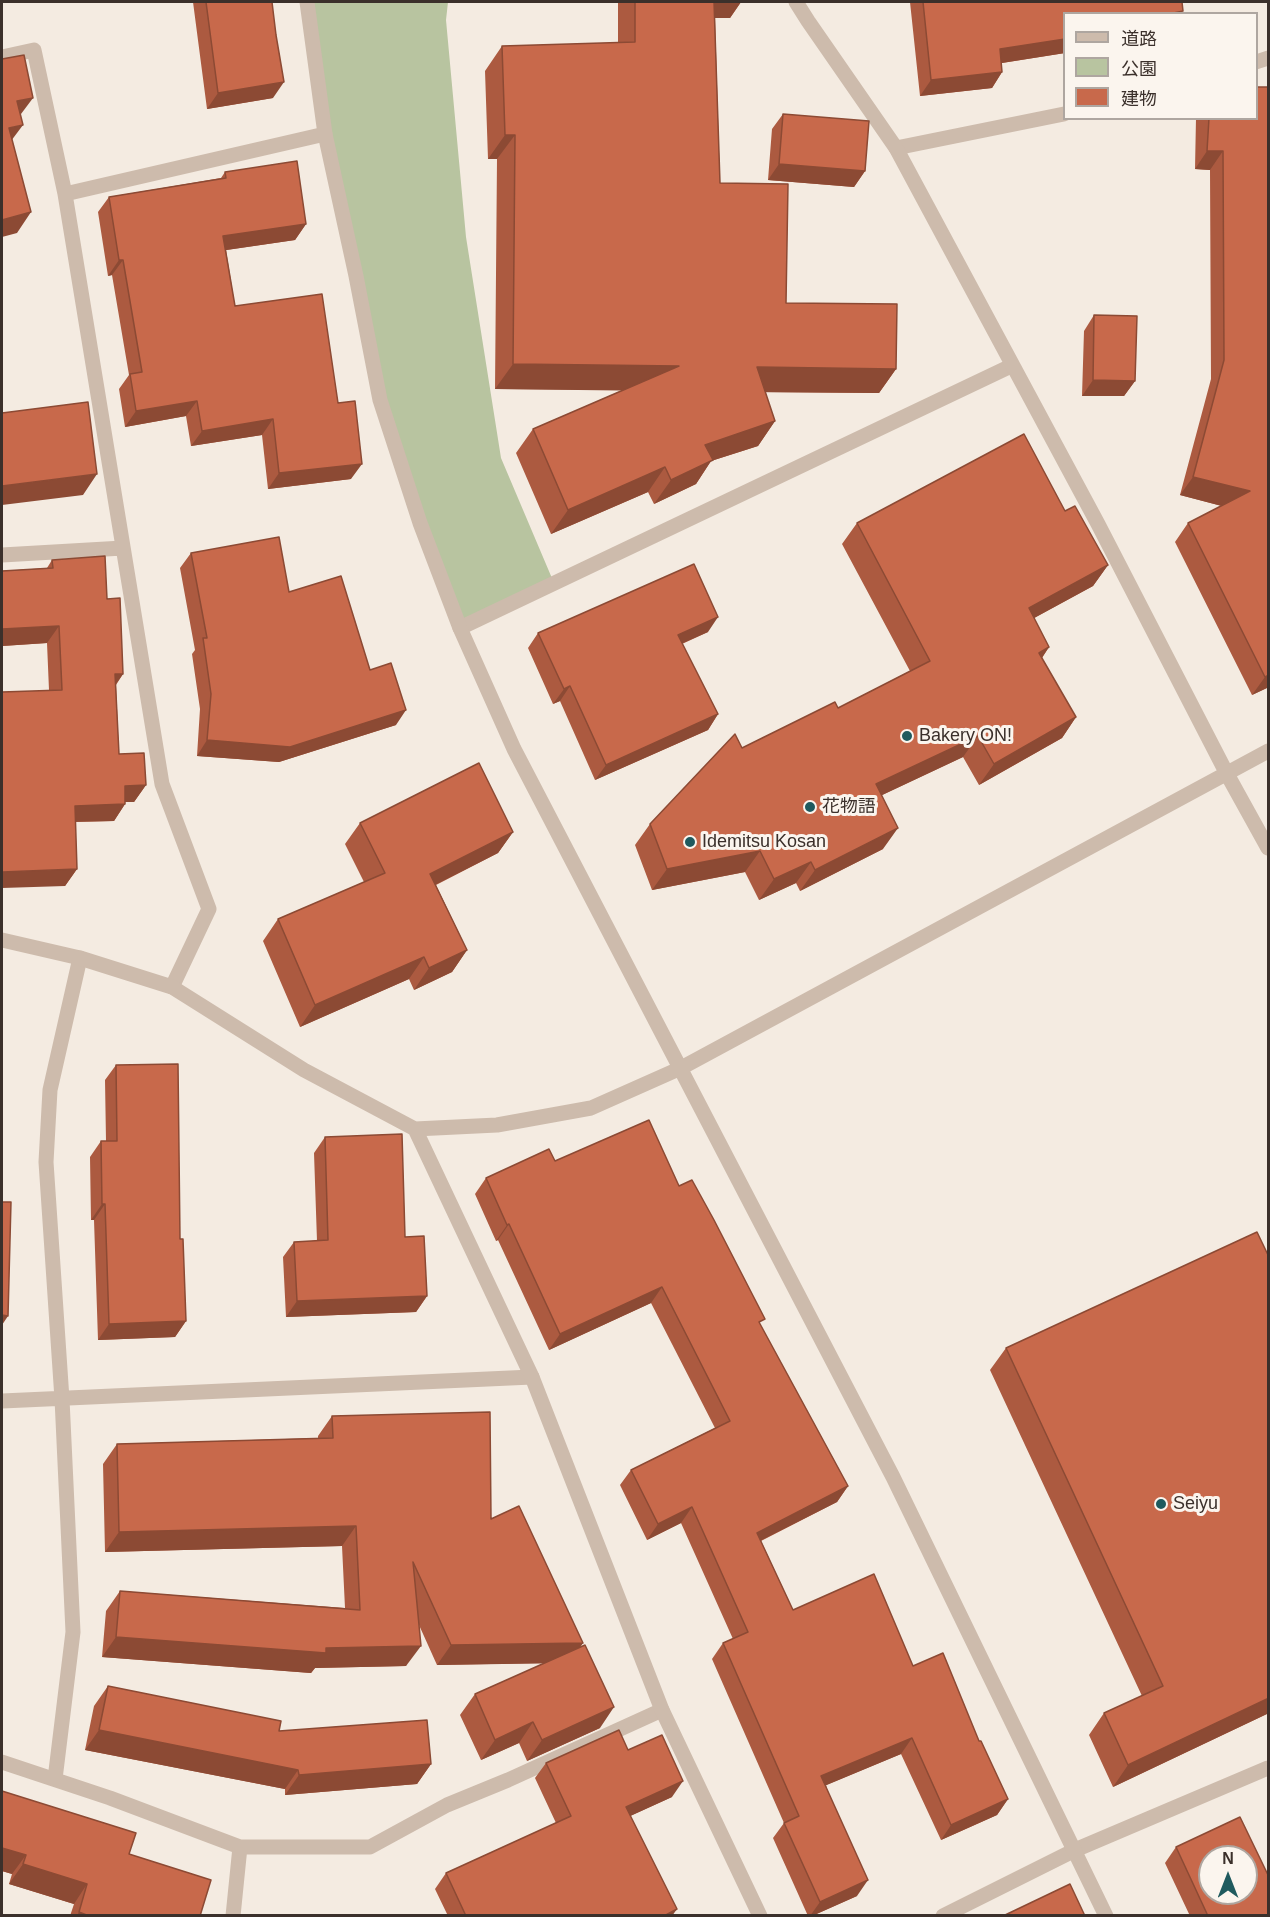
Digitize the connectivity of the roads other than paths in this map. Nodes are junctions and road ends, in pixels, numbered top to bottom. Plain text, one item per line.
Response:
1 (307, 2) edge
2 (796, 2) edge
3 (2, 57) edge
4 (1063, 114) edge
5 (325, 134) junction
6 (896, 148) junction
7 (65, 194) junction
8 (1011, 366) junction
9 (123, 548) junction
10 (2, 555) edge
11 (460, 628) junction
12 (1269, 751) edge
13 (1227, 774) junction
14 (1269, 848) edge
15 (2, 940) edge
16 (80, 958) junction
17 (172, 987) junction
18 (681, 1068) junction
19 (415, 1129) junction
20 (532, 1377) junction
21 (62, 1399) junction
22 (2, 1401) edge
23 (662, 1710) junction
24 (2, 1762) edge
25 (1269, 1768) edge
26 (55, 1779) junction
27 (240, 1847) junction
28 (1075, 1850) junction
29 (233, 1916) edge
30 (760, 1916) edge
31 (943, 1916) edge
32 (1106, 1916) edge

1 - 5 street
2 - 6 street
3 - 7 street
4 - 6 street
5 - 7 street
5 - 11 street
6 - 8 street
7 - 9 street
8 - 11 street
8 - 13 street
9 - 10 street
9 - 17 street
11 - 18 street
12 - 13 street
13 - 14 street
13 - 18 street
15 - 16 street
16 - 17 street
16 - 21 street
17 - 19 street
18 - 19 street
18 - 28 street
19 - 20 street
20 - 21 street
20 - 23 street
21 - 22 street
21 - 26 street
23 - 27 street
23 - 30 street
24 - 26 street
25 - 28 street
26 - 27 street
27 - 29 street
28 - 31 street
28 - 32 street

